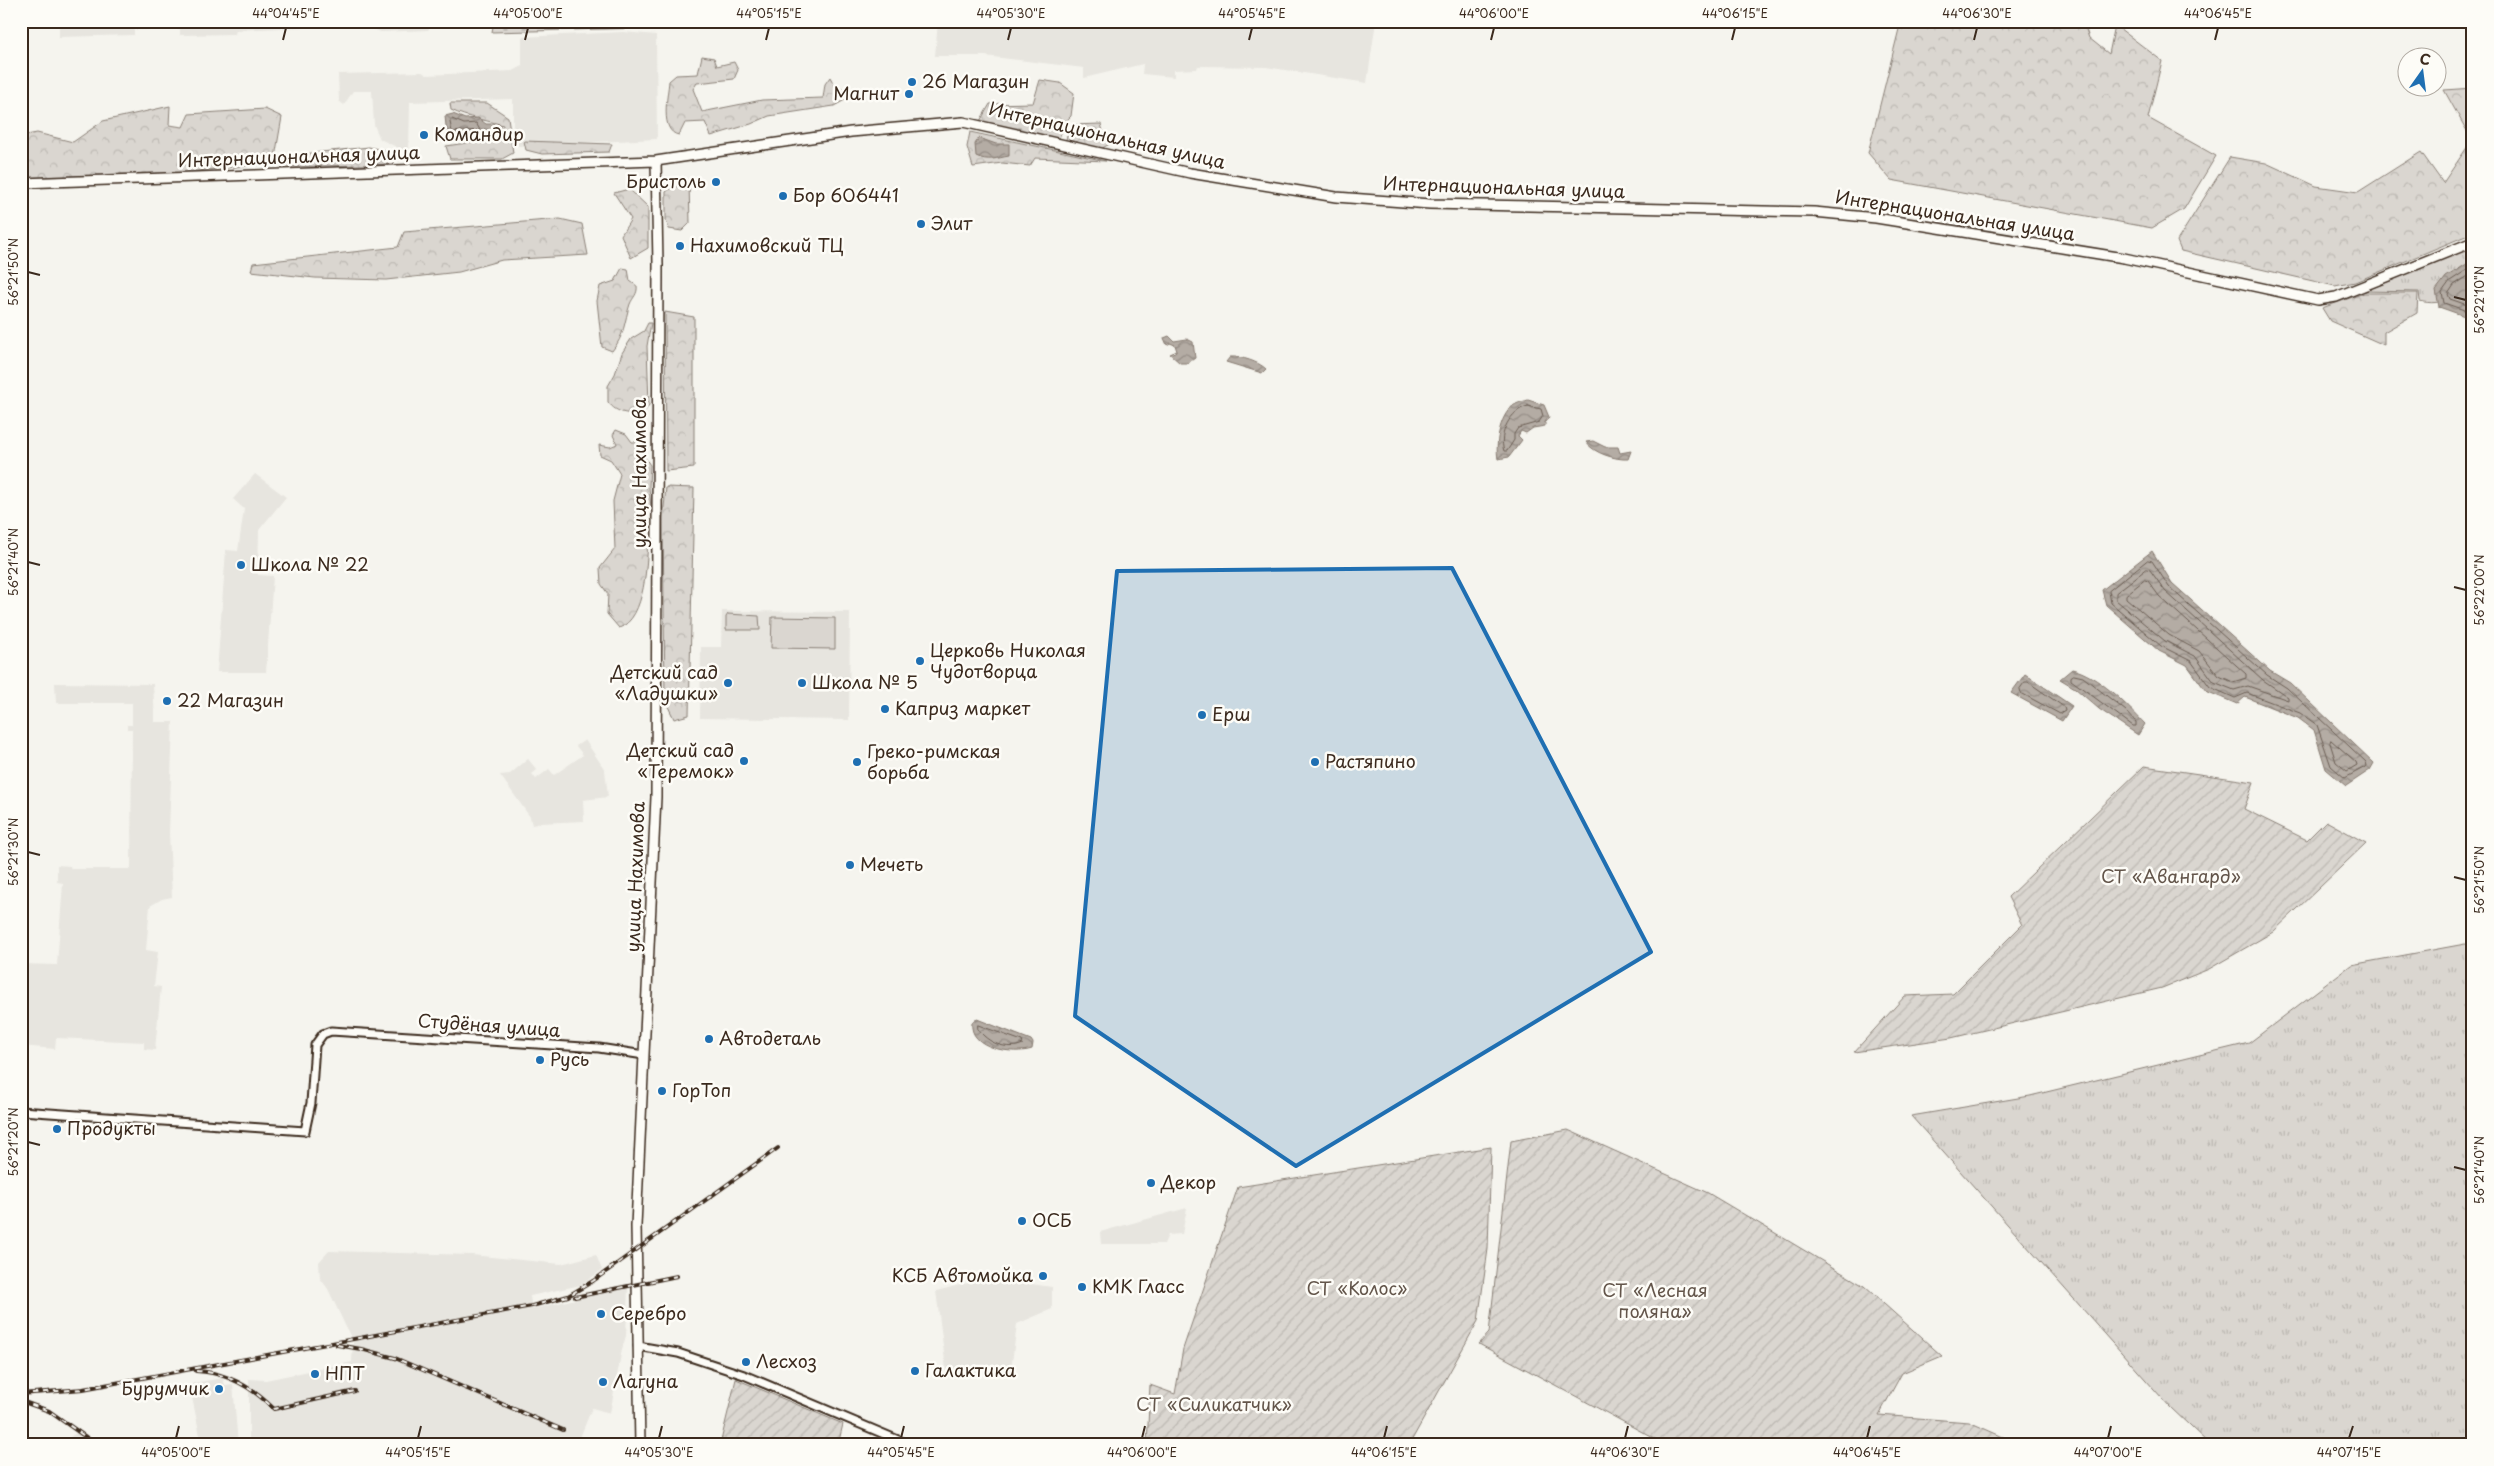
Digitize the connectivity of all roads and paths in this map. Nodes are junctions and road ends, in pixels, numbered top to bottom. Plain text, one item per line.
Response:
1 (656, 161) junction
2 (21, 183) edge
3 (2473, 242) edge
4 (644, 1055) junction
5 (21, 1111) edge
6 (638, 1346) junction
7 (640, 1445) edge
8 (910, 1445) edge

1 - 2 main road, Интернациональная улица
1 - 3 main road, Интернациональная улица
1 - 4 main road, улица Нахимова
4 - 5 street, Студёная улица
4 - 6 main road, улица Нахимова
6 - 7 main road, улица Нахимова
6 - 8 street

